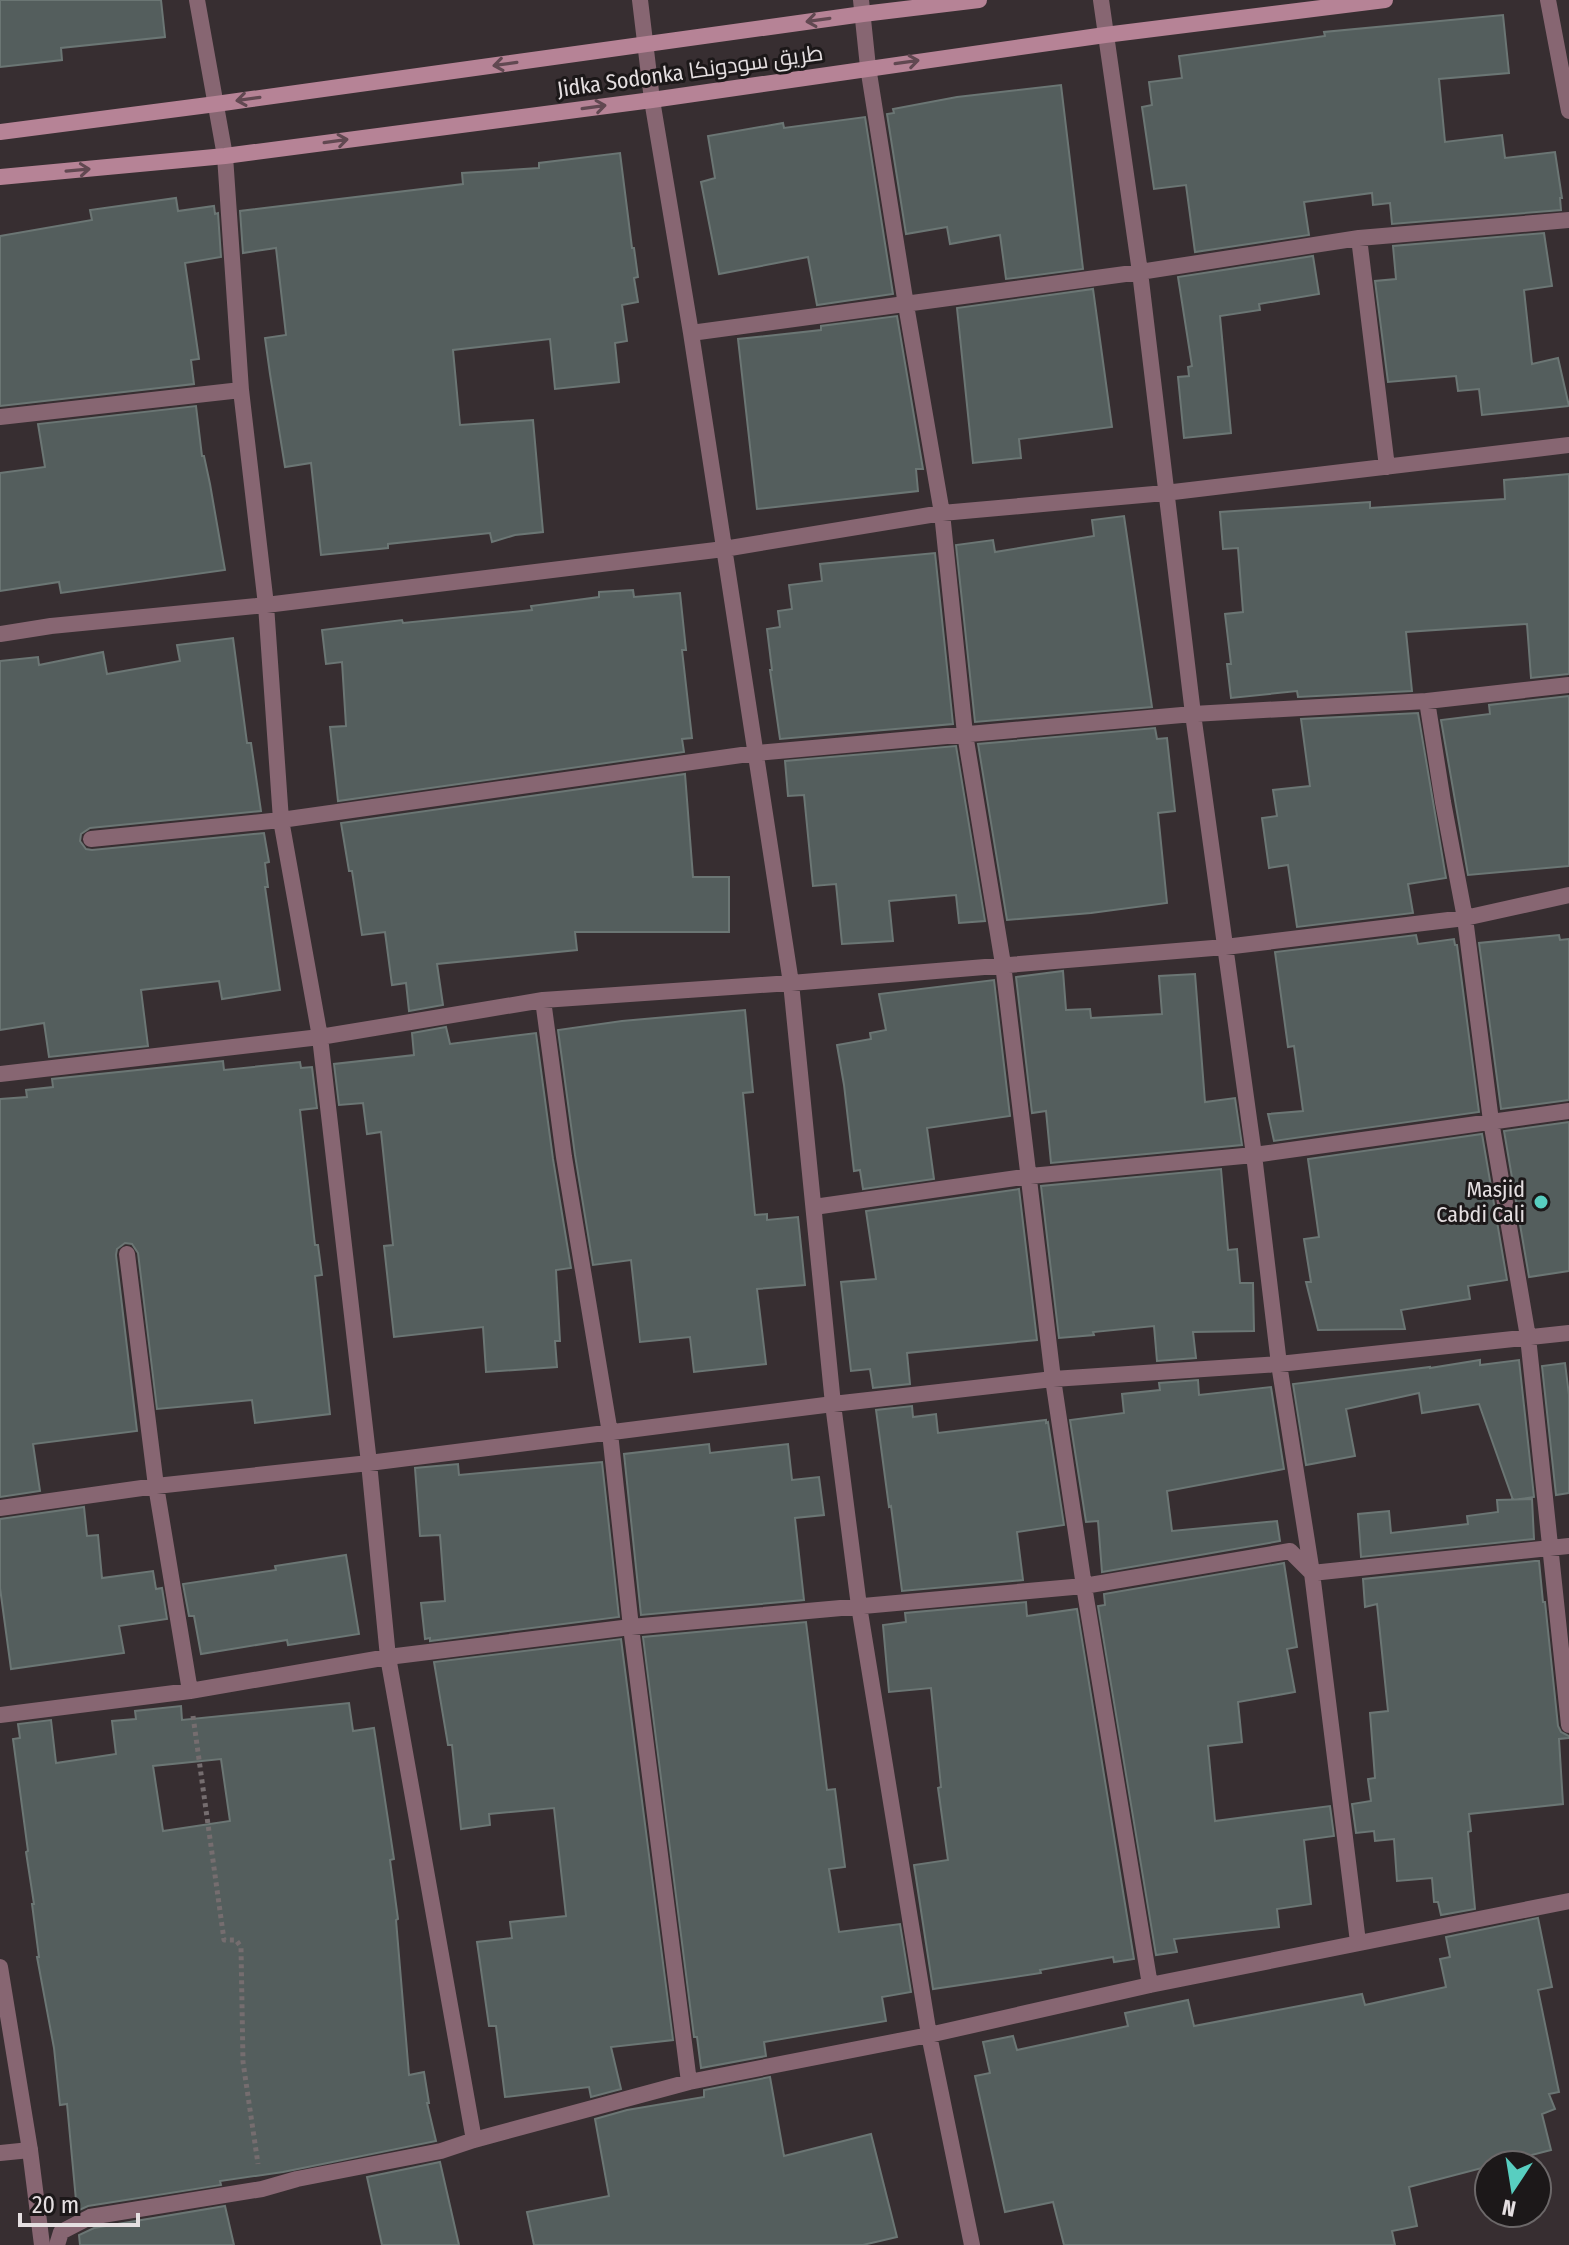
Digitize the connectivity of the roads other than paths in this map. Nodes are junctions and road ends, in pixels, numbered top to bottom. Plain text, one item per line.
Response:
1 (197, 0) edge
2 (640, 0) edge
3 (979, 0) edge
4 (1101, 0) edge
5 (1385, 0) edge
6 (1548, 0) edge
7 (862, 7) edge
8 (1105, 35) junction
9 (645, 45) junction
10 (868, 67) junction
11 (652, 100) junction
12 (216, 104) junction
13 (1569, 111) edge
14 (0, 132) edge
15 (225, 156) junction
16 (0, 177) edge
17 (1569, 220) edge
18 (1359, 238) junction
19 (1140, 272) junction
20 (906, 305) junction
21 (691, 333) junction
22 (241, 390) junction
23 (0, 417) edge
24 (1569, 445) edge
25 (1387, 467) junction
26 (1165, 493) junction
27 (942, 513) junction
28 (724, 549) junction
29 (266, 605) junction
30 (0, 634) edge
31 (1569, 685) edge
32 (1427, 701) junction
33 (1193, 714) junction
34 (965, 734) junction
35 (756, 753) junction
36 (281, 820) junction
37 (91, 839) dead end
38 (1569, 895) edge
39 (1465, 918) junction
40 (1225, 947) junction
41 (1003, 964) junction
42 (791, 983) junction
43 (543, 1000) junction
44 (320, 1037) junction
45 (0, 1074) edge
46 (1569, 1111) edge
47 (1491, 1121) junction
48 (1254, 1155) junction
49 (1030, 1176) junction
50 (814, 1207) junction
51 (127, 1254) dead end
52 (1569, 1333) edge
53 (1528, 1337) junction
54 (1279, 1364) junction
55 (1053, 1379) junction
56 (833, 1404) junction
57 (610, 1433) junction
58 (369, 1463) junction
59 (156, 1486) junction
60 (0, 1508) edge
61 (1569, 1546) edge
62 (1549, 1547) junction
63 (1312, 1573) junction
64 (1084, 1586) junction
65 (859, 1606) junction
66 (631, 1627) junction
67 (388, 1657) junction
68 (190, 1691) junction
69 (0, 1715) edge
70 (1569, 1725) edge
71 (1569, 1901) edge
72 (1358, 1942) junction
73 (0, 1967) edge
74 (1150, 1985) junction
75 (929, 2035) junction
76 (689, 2082) junction
77 (474, 2140) junction
78 (30, 2150) junction
79 (0, 2153) edge
80 (42, 2245) edge
81 (57, 2245) edge
82 (972, 2245) edge

1 - 12 street
2 - 9 street
3 - 7 main road, Jidka Sodonka طريق سودونكا
4 - 8 street
5 - 8 main road, Jidka Sodonka طريق سودونكا
6 - 13 street
7 -> 9 main road, Jidka Sodonka طريق سودونكا
7 - 10 street
10 -> 8 main road, Jidka Sodonka طريق سودونكا
8 - 19 street
9 - 11 street
9 -> 12 main road, Jidka Sodonka طريق سودونكا
10 - 11 main road, Jidka Sodonka طريق سودونكا
10 - 20 street
15 -> 11 main road, Jidka Sodonka طريق سودونكا
11 - 21 street
12 - 14 main road, Jidka Sodonka طريق سودونكا
12 - 15 street
16 -> 15 main road, Jidka Sodonka طريق سودونكا
15 - 22 street
17 - 18 street
18 - 19 street
18 - 25 street
19 - 20 street
19 - 26 street
20 - 21 street
20 - 27 street
21 - 28 street
22 - 23 street
22 - 29 street
24 - 25 street
25 - 26 street
26 - 27 street
26 - 33 street
27 - 28 street
27 - 34 street
28 - 29 street
28 - 35 street
29 - 30 street
29 - 36 street
31 - 32 street
32 - 33 street
32 - 39 street
33 - 34 street
33 - 40 street
34 - 35 street
34 - 41 street
35 - 36 street
35 - 42 street
36 - 37 street
36 - 44 street
38 - 39 street
39 - 40 street
39 - 47 street
40 - 41 street
40 - 48 street
41 - 42 street
41 - 49 street
42 - 43 street
42 - 50 street
43 - 44 street
43 - 57 street
44 - 45 street
44 - 58 street
46 - 47 street
47 - 48 street
47 - 53 street
48 - 49 street
48 - 54 street
49 - 50 street
49 - 55 street
50 - 56 street
51 - 59 street
52 - 53 street
53 - 54 street
53 - 62 street
54 - 55 street
54 - 63 street
55 - 56 street
55 - 64 street
56 - 57 street
56 - 65 street
57 - 58 street
57 - 66 street
58 - 59 street
58 - 67 street
59 - 60 street
59 - 68 street
61 - 62 street
62 - 63 street
62 - 70 street
63 - 64 street
63 - 72 street
64 - 65 street
64 - 74 street
65 - 66 street
65 - 75 street
66 - 67 street
66 - 76 street
67 - 68 street
67 - 77 street
68 - 69 street
71 - 72 street
72 - 74 street
73 - 78 street
74 - 75 street
75 - 76 street
75 - 82 street
76 - 77 street
77 - 81 street
78 - 79 street
78 - 80 street

